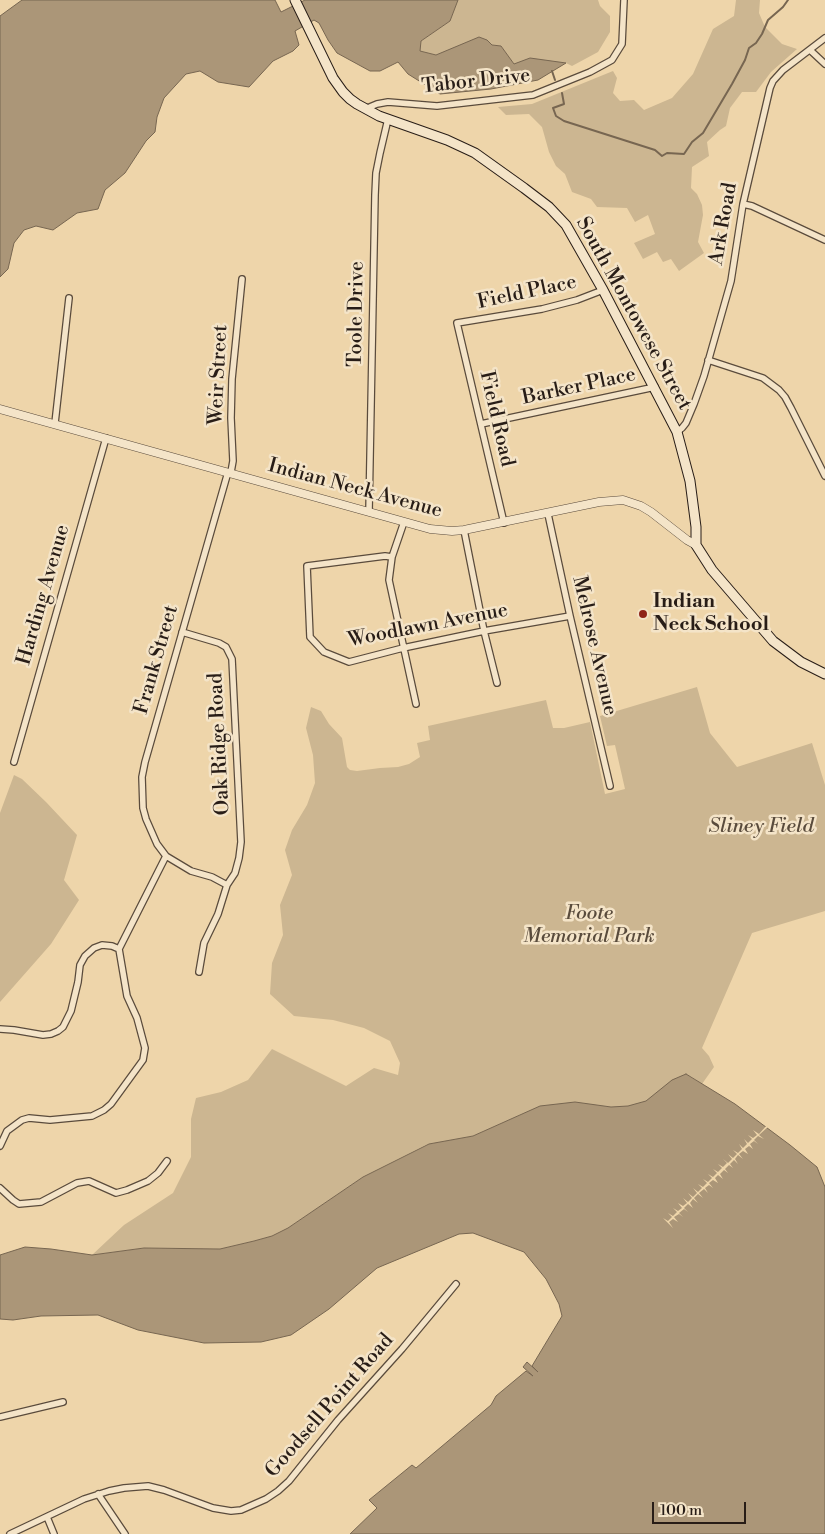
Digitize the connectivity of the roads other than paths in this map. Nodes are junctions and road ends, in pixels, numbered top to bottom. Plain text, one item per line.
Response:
1 (295, 0) edge
2 (624, 0) edge
3 (825, 38) edge
4 (810, 50) junction
5 (825, 64) edge
6 (365, 109) junction
7 (388, 119) junction
8 (743, 204) junction
9 (825, 240) edge
10 (242, 279) dead end
11 (603, 290) junction
12 (69, 298) dead end
13 (457, 324) joint
14 (708, 360) junction
15 (654, 387) junction
16 (0, 409) edge
17 (55, 423) junction
18 (481, 424) junction
19 (677, 432) junction
20 (106, 438) junction
21 (229, 472) junction
22 (825, 476) edge
23 (369, 511) junction
24 (548, 514) junction
25 (404, 522) junction
26 (504, 523) junction
27 (464, 530) junction
28 (696, 545) junction
29 (392, 557) junction
30 (570, 616) junction
31 (484, 631) junction
32 (182, 632) junction
33 (403, 648) junction
34 (825, 674) edge
35 (497, 683) dead end
36 (416, 704) dead end
37 (14, 762) dead end
38 (610, 786) dead end
39 (166, 856) junction
40 (227, 885) junction
41 (119, 949) junction
42 (199, 972) dead end
43 (0, 1029) edge
44 (0, 1146) edge
45 (167, 1161) dead end
46 (0, 1188) edge
47 (456, 1284) dead end
48 (63, 1402) dead end
49 (0, 1417) edge
50 (98, 1494) junction
51 (47, 1517) junction
52 (10, 1534) edge
53 (54, 1534) edge
54 (125, 1534) edge

1 - 6 main road, South Montowese Street
2 - 6 street, Tabor Drive
3 - 4 street, Ark Road
4 - 5 street
4 - 8 street, Ark Road
6 - 7 main road, South Montowese Street
7 - 11 main road, South Montowese Street
7 - 23 street, Toole Drive
8 - 9 street
8 - 14 street, Ark Road
10 - 21 street, Weir Street
11 - 13 street, Field Place
11 - 15 main road, South Montowese Street
12 - 17 street
13 - 18 street, Field Road
14 - 19 street, Ark Road
14 - 22 street
15 - 18 street, Barker Place
15 - 19 main road, South Montowese Street
16 - 17 street, Indian Neck Avenue
17 - 20 street, Indian Neck Avenue
18 - 26 street, Field Road
19 - 28 main road, South Montowese Street
20 - 21 street, Indian Neck Avenue
20 - 37 street, Harding Avenue
21 - 23 street, Indian Neck Avenue
21 - 32 street, Frank Street
23 - 25 street, Indian Neck Avenue
24 - 26 street, Indian Neck Avenue
24 - 28 street, Indian Neck Avenue
24 - 30 street, Melrose Avenue
25 - 27 street, Indian Neck Avenue
25 - 29 street
26 - 27 street, Indian Neck Avenue
27 - 31 street
28 - 34 main road
29 - 33 street
29 - 33 street, Woodlawn Avenue
30 - 31 street, Woodlawn Avenue
30 - 38 street, Melrose Avenue
31 - 33 street, Woodlawn Avenue
31 - 35 street
32 - 39 street, Frank Street
32 - 40 street, Oak Ridge Road
33 - 36 street
39 - 40 street
39 - 41 street
40 - 42 street, Oak Ridge Road
41 - 43 street
41 - 44 street
45 - 46 street
47 - 50 street, Goodsell Point Road
48 - 49 street
50 - 51 street, Goodsell Point Road
50 - 54 street
51 - 52 street, Goodsell Point Road
51 - 53 street

